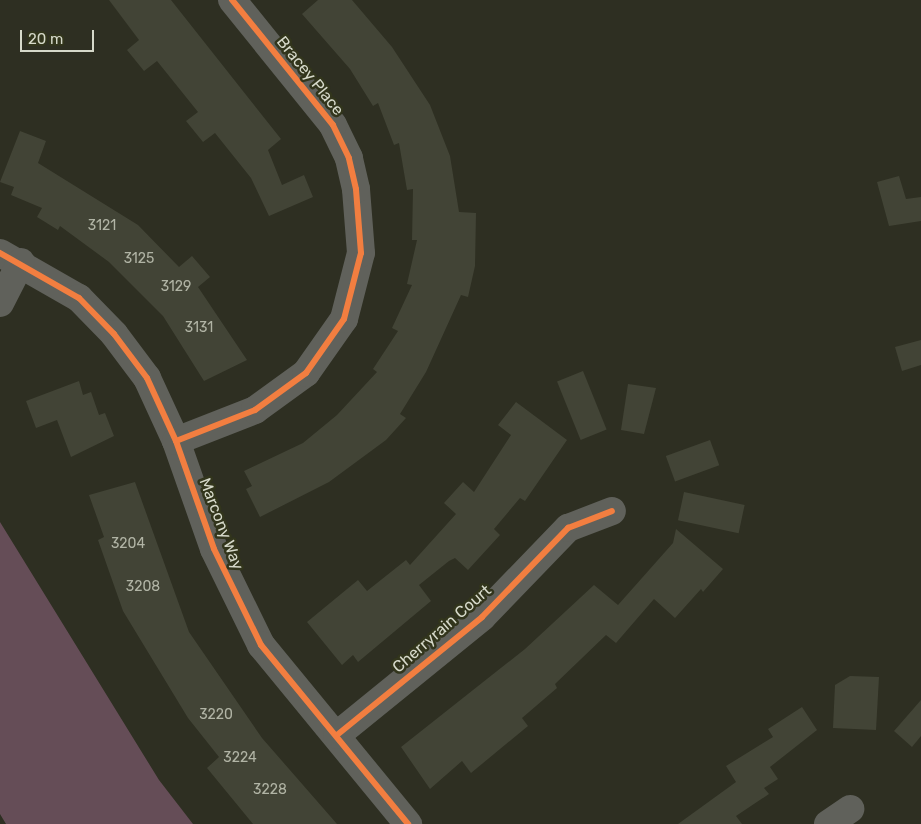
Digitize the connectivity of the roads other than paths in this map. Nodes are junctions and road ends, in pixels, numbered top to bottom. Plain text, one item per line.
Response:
1 (232, 0) edge
2 (11, 258) edge
3 (0, 303) edge
4 (176, 441) junction
5 (612, 511) dead end
6 (337, 736) junction
7 (850, 809) dead end
8 (408, 824) edge
9 (828, 824) edge

1 - 4 street, Bracey Place
2 - 3 street
2 - 4 street, Marcony Way
4 - 6 street, Marcony Way
5 - 6 street, Cherryrain Court
6 - 8 street, Marcony Way
7 - 9 street

